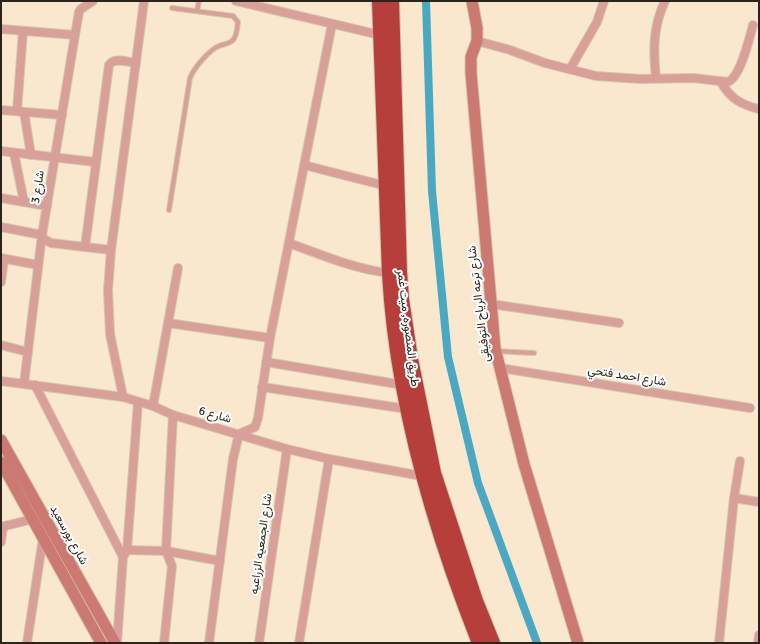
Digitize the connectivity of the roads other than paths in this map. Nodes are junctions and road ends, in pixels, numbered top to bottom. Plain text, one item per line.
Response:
1 (93, 1) edge
2 (144, 1) edge
3 (199, 1) edge
4 (236, 1) edge
5 (379, 1) edge
6 (392, 1) edge
7 (472, 1) edge
8 (604, 1) edge
9 (665, 1) edge
10 (264, 4) edge
11 (172, 8) dead end
12 (197, 11) junction
13 (332, 24) junction
14 (753, 25) dead end
15 (1, 29) edge
16 (23, 31) junction
17 (75, 35) junction
18 (380, 35) junction
19 (477, 40) junction
20 (136, 63) junction
21 (570, 69) junction
22 (656, 78) junction
23 (721, 82) junction
24 (759, 109) edge
25 (1, 110) edge
26 (20, 111) junction
27 (62, 115) junction
28 (1, 143) edge
29 (2, 152) edge
30 (14, 153) junction
31 (31, 155) junction
32 (55, 158) junction
33 (96, 162) junction
34 (304, 165) junction
35 (386, 186) junction
36 (1, 198) edge
37 (24, 202) junction
38 (47, 206) junction
39 (169, 210) dead end
40 (1, 227) edge
41 (42, 235) junction
42 (289, 243) junction
43 (85, 247) junction
44 (111, 250) junction
45 (3, 258) edge
46 (38, 265) junction
47 (178, 268) dead end
48 (389, 273) junction
49 (1, 282) edge
50 (491, 304) junction
51 (168, 323) junction
52 (619, 323) dead end
53 (270, 338) junction
54 (1, 345) edge
55 (496, 351) junction
56 (28, 352) junction
57 (534, 354) dead end
58 (266, 362) junction
59 (500, 368) junction
60 (1, 381) edge
61 (24, 384) junction
62 (35, 385) junction
63 (403, 385) junction
64 (262, 387) junction
65 (123, 397) junction
66 (138, 402) junction
67 (152, 406) junction
68 (750, 408) dead end
69 (407, 409) junction
70 (173, 415) junction
71 (239, 434) junction
72 (1, 440) edge
73 (288, 449) junction
74 (329, 459) junction
75 (740, 461) dead end
76 (1, 462) edge
77 (428, 474) junction
78 (734, 498) junction
79 (759, 502) edge
80 (32, 519) junction
81 (2, 527) edge
82 (43, 538) junction
83 (1, 542) edge
84 (166, 551) junction
85 (125, 554) junction
86 (220, 561) junction
87 (759, 635) edge
88 (114, 640) edge
89 (101, 642) edge
90 (27, 643) edge
91 (164, 643) edge
92 (209, 643) edge
93 (258, 643) edge
94 (299, 643) edge
95 (479, 643) edge
96 (493, 643) edge
97 (578, 643) edge
98 (719, 643) edge
99 (758, 643) edge

1 - 17 street, شارع 3
2 - 20 street
3 - 12 lane
4 - 10 street
5 - 18 highway, طريق المنصوره, ميت غمر
6 - 77 highway, طريق المنصوره, ميت غمر
7 - 19 main road, شارع ترعه الرياح التوفيقى
8 - 21 street
9 - 22 street
10 - 13 street
11 - 12 lane
12 - 39 lane
13 - 18 street
13 - 34 street
14 - 23 street
15 - 16 street
16 - 17 street
16 - 26 street
17 - 27 street, شارع 3
18 - 35 highway, طريق المنصوره, ميت غمر
19 - 21 street
19 - 50 main road, شارع ترعه الرياح التوفيقى
20 - 33 street
20 - 44 street
21 - 22 street
22 - 23 street
23 - 24 street
25 - 26 street
26 - 27 street
26 - 31 street
27 - 32 street, شارع 3
28 - 29 street
29 - 30 street
30 - 31 street
30 - 37 street
31 - 32 street
32 - 33 street
32 - 38 street, شارع 3
33 - 43 street
34 - 35 street
34 - 42 street
35 - 48 highway, طريق المنصوره, ميت غمر
36 - 37 street
37 - 38 street
38 - 41 street, شارع 3
40 - 41 street
41 - 43 street
41 - 46 street, شارع 3
42 - 48 street
42 - 53 street
43 - 44 street
44 - 65 street
45 - 46 street
45 - 49 street
46 - 56 street, شارع 3
47 - 51 street
48 - 63 highway, طريق المنصوره, ميت غمر
50 - 52 street
50 - 55 main road, شارع ترعه الرياح التوفيقى
51 - 53 street
51 - 67 street
53 - 58 street
54 - 56 street
55 - 57 lane
55 - 59 main road, شارع ترعه الرياح التوفيقى
56 - 61 street, شارع 3
58 - 63 street
58 - 64 street
59 - 68 street, شارع احمد فتحي
59 - 97 main road, شارع ترعه الرياح التوفيقى
60 - 61 street, شارع 6
61 - 62 street, شارع 6
62 - 65 street, شارع 6
62 - 85 street
63 - 69 highway, طريق المنصوره, ميت غمر
64 - 69 street
64 - 71 street
65 - 66 street, شارع 6
66 - 67 street, شارع 6
66 - 85 street
67 - 70 street, شارع 6
69 - 77 highway, طريق المنصوره, ميت غمر
70 - 71 street, شارع 6
70 - 84 street
71 - 73 street, شارع 6
71 - 86 street
72 - 88 main road, شارع بورسعيد
73 - 74 street, شارع 6
73 - 93 street, شارع الجمعيه الزراعيه
74 - 77 street, شارع 6
74 - 94 street
75 - 78 street
76 - 80 main road, شارع بورسعيد
77 - 95 highway, طريق المنصوره, ميت غمر
77 - 96 highway, طريق المنصوره, ميت غمر
78 - 79 street
78 - 98 street
80 - 81 street
80 - 82 main road, شارع بورسعيد
81 - 83 street
82 - 89 main road, شارع بورسعيد
82 - 90 street
84 - 85 street
84 - 86 street
84 - 91 street
85 - 88 street
86 - 92 street
87 - 99 street
88 - 89 main road

